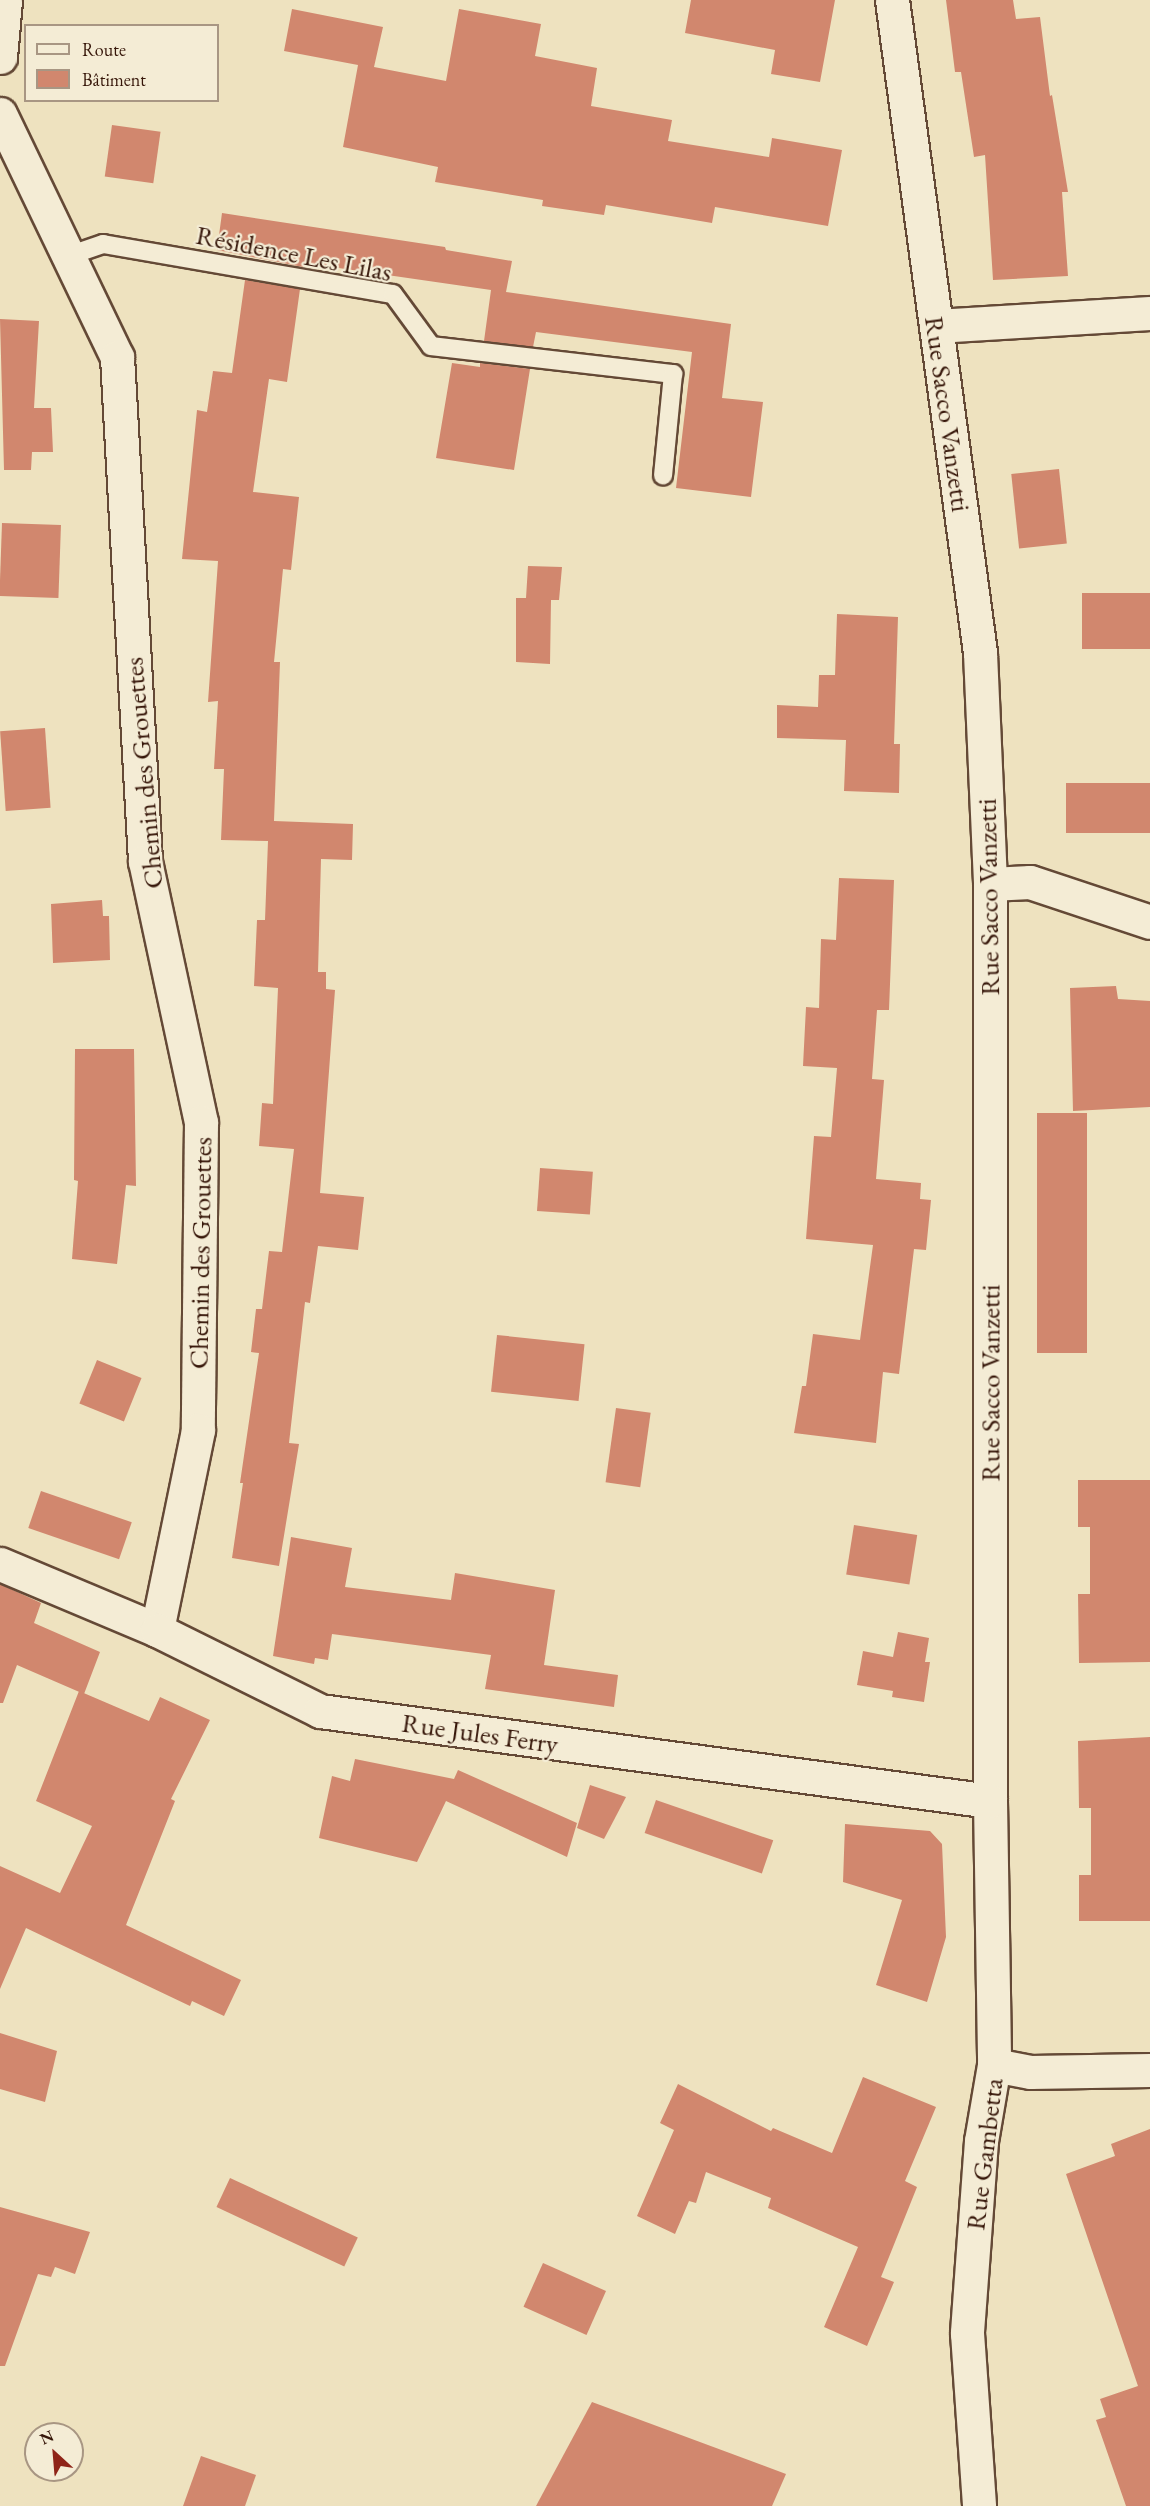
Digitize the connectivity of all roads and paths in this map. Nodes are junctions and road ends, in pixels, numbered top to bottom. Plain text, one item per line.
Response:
1 (5, 0) edge
2 (892, 0) edge
3 (0, 57) edge
4 (0, 114) edge
5 (68, 256) junction
6 (1150, 313) edge
7 (936, 326) junction
8 (663, 476) dead end
9 (990, 884) junction
10 (1150, 922) edge
11 (0, 1564) edge
12 (157, 1630) junction
13 (990, 1801) junction
14 (994, 2065) junction
15 (1150, 2070) edge
16 (979, 2506) edge

1 - 3 street
2 - 7 street, Rue Sacco Vanzetti
4 - 5 street, Chemin des Grouettes
5 - 8 lane, Résidence Les Lilas
5 - 12 street, Chemin des Grouettes
6 - 7 street
7 - 9 street, Rue Sacco Vanzetti
9 - 10 street
9 - 13 street, Rue Sacco Vanzetti
11 - 12 street, Rue Jules Ferry
12 - 13 street, Rue Jules Ferry
13 - 14 street, Rue Gambetta
14 - 15 street
14 - 16 street, Rue Gambetta

